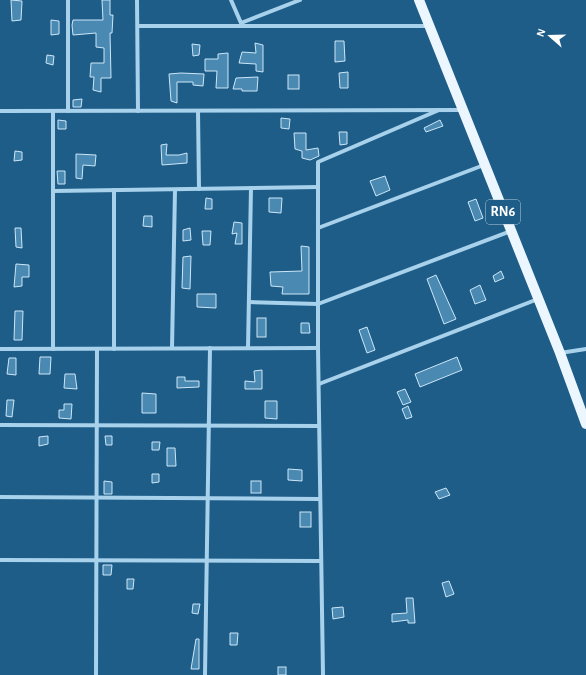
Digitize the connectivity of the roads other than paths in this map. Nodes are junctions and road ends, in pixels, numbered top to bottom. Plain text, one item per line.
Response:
1 (68, 0) edge
2 (138, 0) edge
3 (231, 0) edge
4 (300, 0) edge
5 (419, 0) edge
6 (138, 26) junction
7 (429, 26) junction
8 (439, 110) junction
9 (462, 110) junction
10 (0, 111) edge
11 (53, 111) junction
12 (68, 111) junction
13 (138, 111) junction
14 (198, 111) junction
15 (484, 164) junction
16 (318, 187) junction
17 (251, 188) junction
18 (199, 189) junction
19 (114, 190) junction
20 (176, 190) junction
21 (53, 191) junction
22 (318, 228) junction
23 (511, 231) junction
24 (538, 299) junction
25 (249, 302) junction
26 (318, 304) junction
27 (172, 348) junction
28 (210, 348) junction
29 (248, 348) junction
30 (318, 348) junction
31 (0, 349) edge
32 (53, 349) junction
33 (98, 349) junction
34 (114, 349) junction
35 (586, 349) edge
36 (560, 353) junction
37 (319, 384) junction
38 (586, 424) edge
39 (0, 425) edge
40 (97, 425) junction
41 (209, 426) junction
42 (319, 426) junction
43 (0, 497) edge
44 (97, 498) junction
45 (208, 498) junction
46 (320, 499) junction
47 (0, 560) edge
48 (96, 560) junction
49 (207, 561) junction
50 (321, 561) junction
51 (96, 675) edge
52 (205, 675) edge
53 (323, 675) edge

1 - 12 street
2 - 6 street
3 - 4 street
5 - 7 main road, RN6
6 - 7 street
6 - 13 street
7 - 9 main road, RN6
8 - 9 street
8 - 14 street
8 - 16 street
9 - 15 main road, RN6
10 - 11 street
11 - 12 street
11 - 21 street
12 - 13 street
13 - 14 street
14 - 18 street
15 - 22 street
15 - 23 main road, RN6
16 - 17 street
16 - 22 street
17 - 18 street
17 - 25 street
18 - 20 street
19 - 20 street
19 - 21 street
19 - 34 street
20 - 27 street
21 - 32 street
22 - 26 street
23 - 24 main road, RN6
23 - 26 street
24 - 36 main road, RN6
24 - 37 street
25 - 26 street
25 - 29 street
26 - 30 street
27 - 28 street
27 - 34 street
28 - 29 street
28 - 41 street
29 - 30 street
30 - 37 street
31 - 32 street
32 - 33 street
33 - 34 street
33 - 40 street
35 - 36 street
36 - 38 main road, RN6
37 - 42 street
39 - 40 street
40 - 41 street
40 - 44 street
41 - 42 street
41 - 45 street
42 - 46 street
43 - 44 street
44 - 45 street
44 - 48 street
45 - 46 street
45 - 49 street
46 - 50 street
47 - 48 street
48 - 49 street
48 - 51 street
49 - 50 street
49 - 52 street
50 - 53 street

